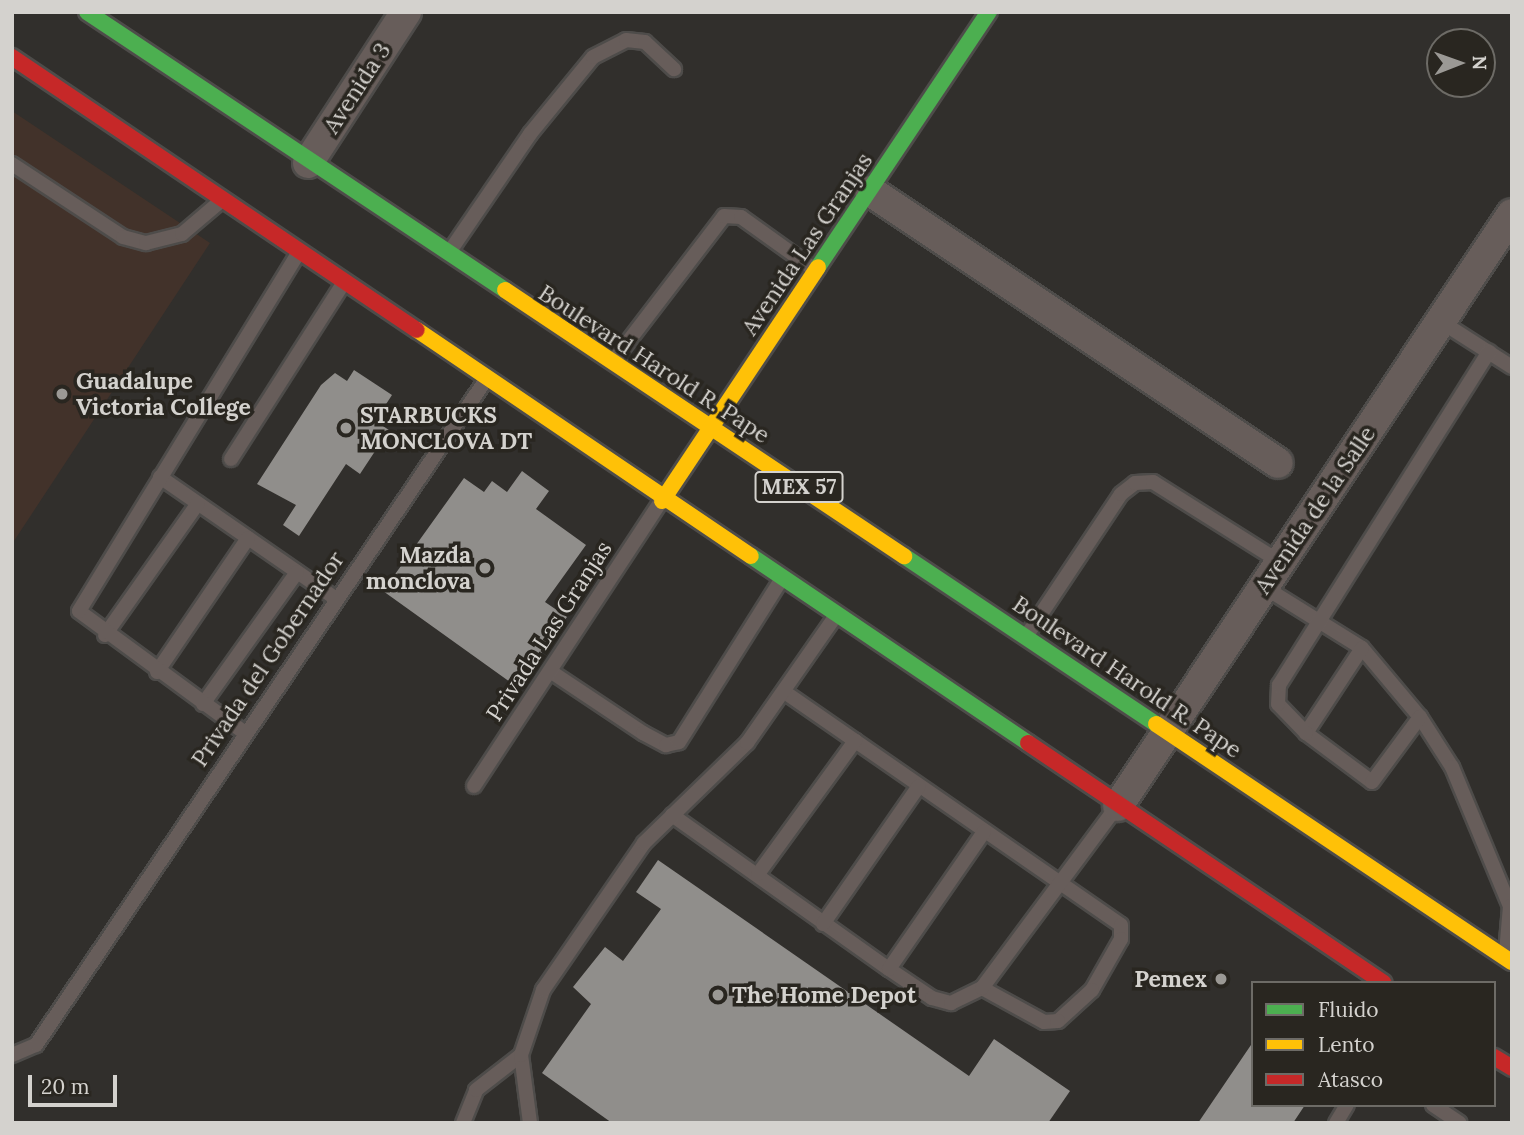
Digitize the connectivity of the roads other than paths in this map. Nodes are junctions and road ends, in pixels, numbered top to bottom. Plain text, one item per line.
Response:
1 (87, 12) edge
2 (406, 12) edge
3 (989, 12) edge
4 (12, 57) edge
5 (674, 69) dead end
6 (308, 163) junction
7 (12, 164) edge
8 (870, 191) junction
9 (224, 199) junction
10 (1512, 214) edge
11 (298, 254) junction
12 (448, 255) junction
13 (817, 271) junction
14 (343, 284) junction
15 (1440, 321) junction
16 (1489, 352) junction
17 (612, 363) junction
18 (1512, 367) edge
19 (485, 381) junction
20 (712, 429) junction
21 (231, 459) dead end
22 (1278, 463) dead end
23 (160, 477) junction
24 (662, 501) junction
25 (198, 503) junction
26 (248, 538) junction
27 (1280, 562) junction
28 (297, 572) junction
29 (781, 580) junction
30 (1264, 587) junction
31 (336, 600) junction
32 (835, 617) junction
33 (1322, 623) junction
34 (105, 635) junction
35 (1025, 637) junction
36 (1362, 648) junction
37 (550, 671) junction
38 (158, 672) junction
39 (786, 693) junction
40 (203, 704) junction
41 (1420, 717) junction
42 (1168, 731) junction
43 (245, 733) junction
44 (1306, 733) junction
45 (855, 741) junction
46 (474, 786) dead end
47 (919, 786) junction
48 (1118, 806) junction
49 (672, 815) junction
50 (984, 832) junction
51 (758, 874) junction
52 (1058, 883) junction
53 (823, 923) junction
54 (1509, 960) edge
55 (888, 970) junction
56 (1381, 981) edge
57 (982, 988) junction
58 (12, 1055) edge
59 (521, 1055) junction
60 (1496, 1058) edge
61 (1512, 1068) edge
62 (1346, 1107) edge
63 (1436, 1107) edge
64 (463, 1123) edge
65 (530, 1123) edge
66 (1336, 1123) edge
67 (1429, 1123) edge
68 (1460, 1123) edge

1 - 6 main road, Boulevard Harold R. Pape / MEX 57
2 - 6 street, Avenida 3
3 - 8 main road, Avenida Las Granjas
4 - 9 main road
5 - 12 lane
6 - 12 main road, Boulevard Harold R. Pape / MEX 57
7 - 9 lane
8 - 13 main road, Avenida Las Granjas
8 - 22 street
9 - 11 main road
10 - 15 street, Avenida de la Salle
11 - 14 main road
11 - 23 lane
12 - 17 main road, Boulevard Harold R. Pape / MEX 57
13 - 17 lane
13 - 20 main road, Avenida Las Granjas
14 - 19 main road
14 - 21 lane
15 - 16 lane
15 - 27 street, Avenida de la Salle
16 - 18 lane
16 - 33 lane
17 - 20 main road, Boulevard Harold R. Pape / MEX 57
19 - 24 main road
19 - 31 lane, Privada del Gobernador
20 - 24 main road, Avenida Las Granjas
20 - 35 main road, Boulevard Harold R. Pape / MEX 57
23 - 25 lane
23 - 34 lane
24 - 29 main road
24 - 37 lane, Privada Las Granjas
25 - 26 lane
25 - 34 lane
26 - 28 lane
26 - 38 lane
27 - 30 street, Avenida de la Salle
27 - 35 lane
28 - 31 lane
28 - 40 lane
29 - 32 main road
29 - 37 lane
30 - 33 lane
30 - 42 street, Avenida de la Salle
31 - 43 lane, Privada del Gobernador
32 - 39 lane
32 - 48 main road
33 - 36 lane
33 - 44 lane
34 - 38 lane
35 - 42 main road, Boulevard Harold R. Pape / MEX 57
36 - 41 lane
36 - 44 lane
37 - 46 lane, Privada Las Granjas
38 - 40 lane
39 - 45 lane
39 - 49 lane
40 - 43 lane
41 - 44 lane
41 - 54 lane
42 - 48 street, Avenida de la Salle
42 - 54 main road, Boulevard Harold R. Pape / MEX 57
43 - 58 lane, Privada del Gobernador
45 - 47 lane
45 - 51 lane
47 - 50 lane
47 - 53 lane
48 - 52 lane
48 - 56 main road
49 - 51 lane
49 - 59 lane
50 - 52 lane
50 - 55 lane
51 - 53 lane
52 - 57 lane
52 - 57 lane
53 - 55 lane
55 - 57 lane
59 - 64 lane
59 - 65 lane
60 - 61 main road
62 - 66 lane
63 - 67 lane
63 - 68 lane

